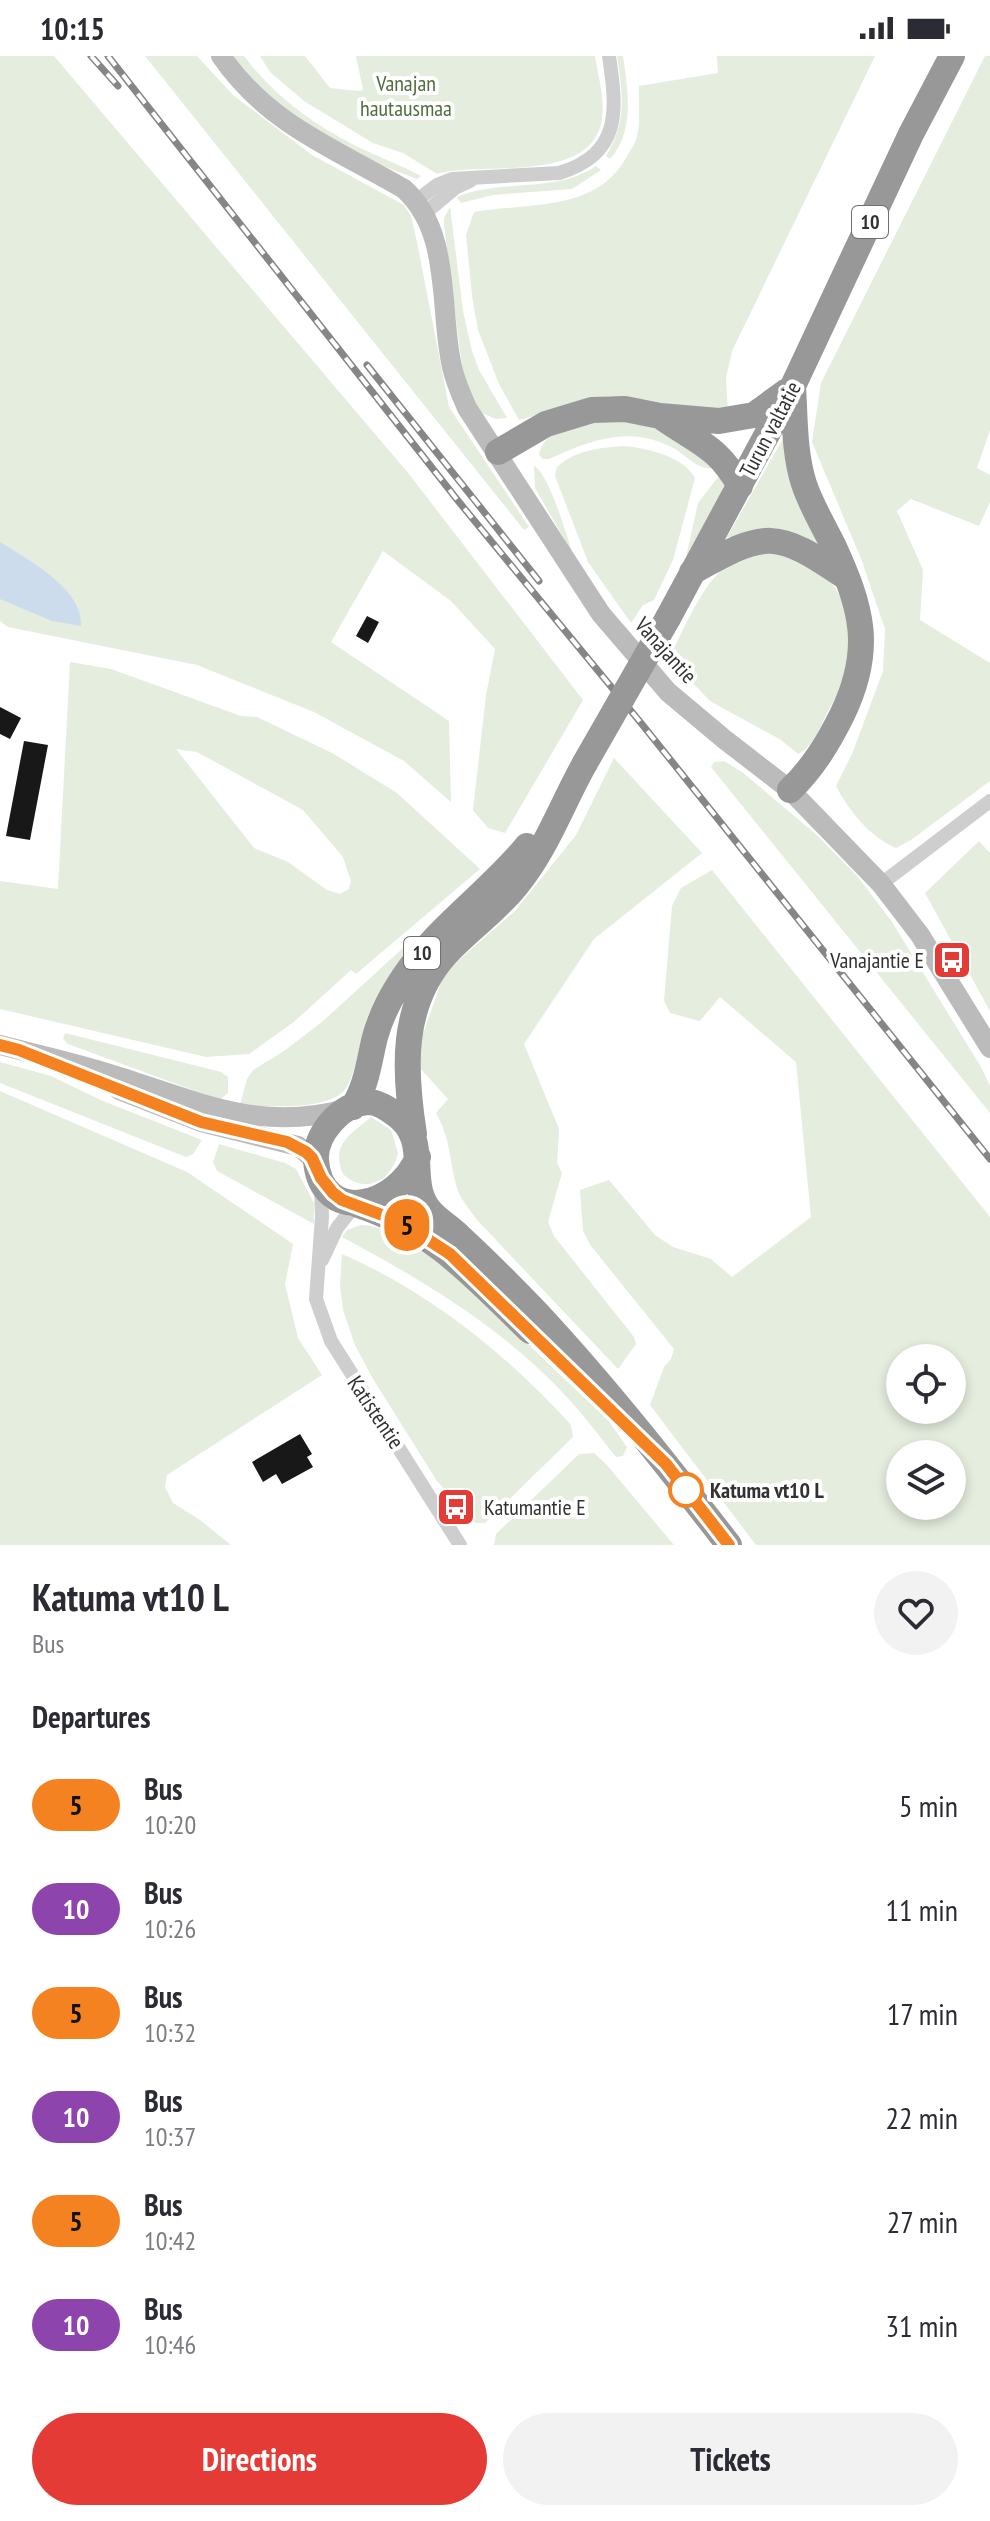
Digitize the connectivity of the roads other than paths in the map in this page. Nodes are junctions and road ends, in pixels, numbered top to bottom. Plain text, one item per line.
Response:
1 (221, 56) edge
2 (609, 56) edge
3 (952, 56) edge
4 (420, 207) junction
5 (793, 386) junction
6 (660, 416) junction
7 (498, 452) junction
8 (740, 486) junction
9 (692, 572) junction
10 (847, 578) junction
11 (790, 790) junction
12 (568, 792) junction
13 (990, 801) edge
14 (881, 884) junction
15 (9, 1047) edge
16 (990, 1048) edge
17 (351, 1107) junction
18 (416, 1146) junction
19 (320, 1174) junction
20 (357, 1204) junction
21 (317, 1271) junction
22 (666, 1464) junction
23 (460, 1545) edge
24 (729, 1545) edge

1 - 4 street
2 - 4 street
3 - 5 highway, Turun valtatie / 10
4 - 7 street, Vanajantie
5 - 6 highway
5 - 8 highway, Turun valtatie / 10
5 - 10 highway
6 - 7 highway
6 - 8 highway
7 - 11 street, Vanajantie
8 - 9 highway, Turun valtatie / 10
9 - 10 highway
9 - 12 highway, Turun valtatie / 10, bridge
10 - 11 highway
11 - 14 street, Vanajantie
12 - 17 highway, Turun valtatie / 10
12 - 18 highway, Turun valtatie / 10
13 - 14 street
14 - 16 street, Vanajantie
15 - 17 street
15 - 19 street
17 - 18 highway
17 - 19 highway, 10
18 - 20 highway
18 - 22 highway, 10
19 - 20 highway, 10
19 - 21 street, Katistentie
20 - 21 street, Katistentie
20 - 22 highway, 10
21 - 23 street, Katistentie
22 - 24 highway, 10

